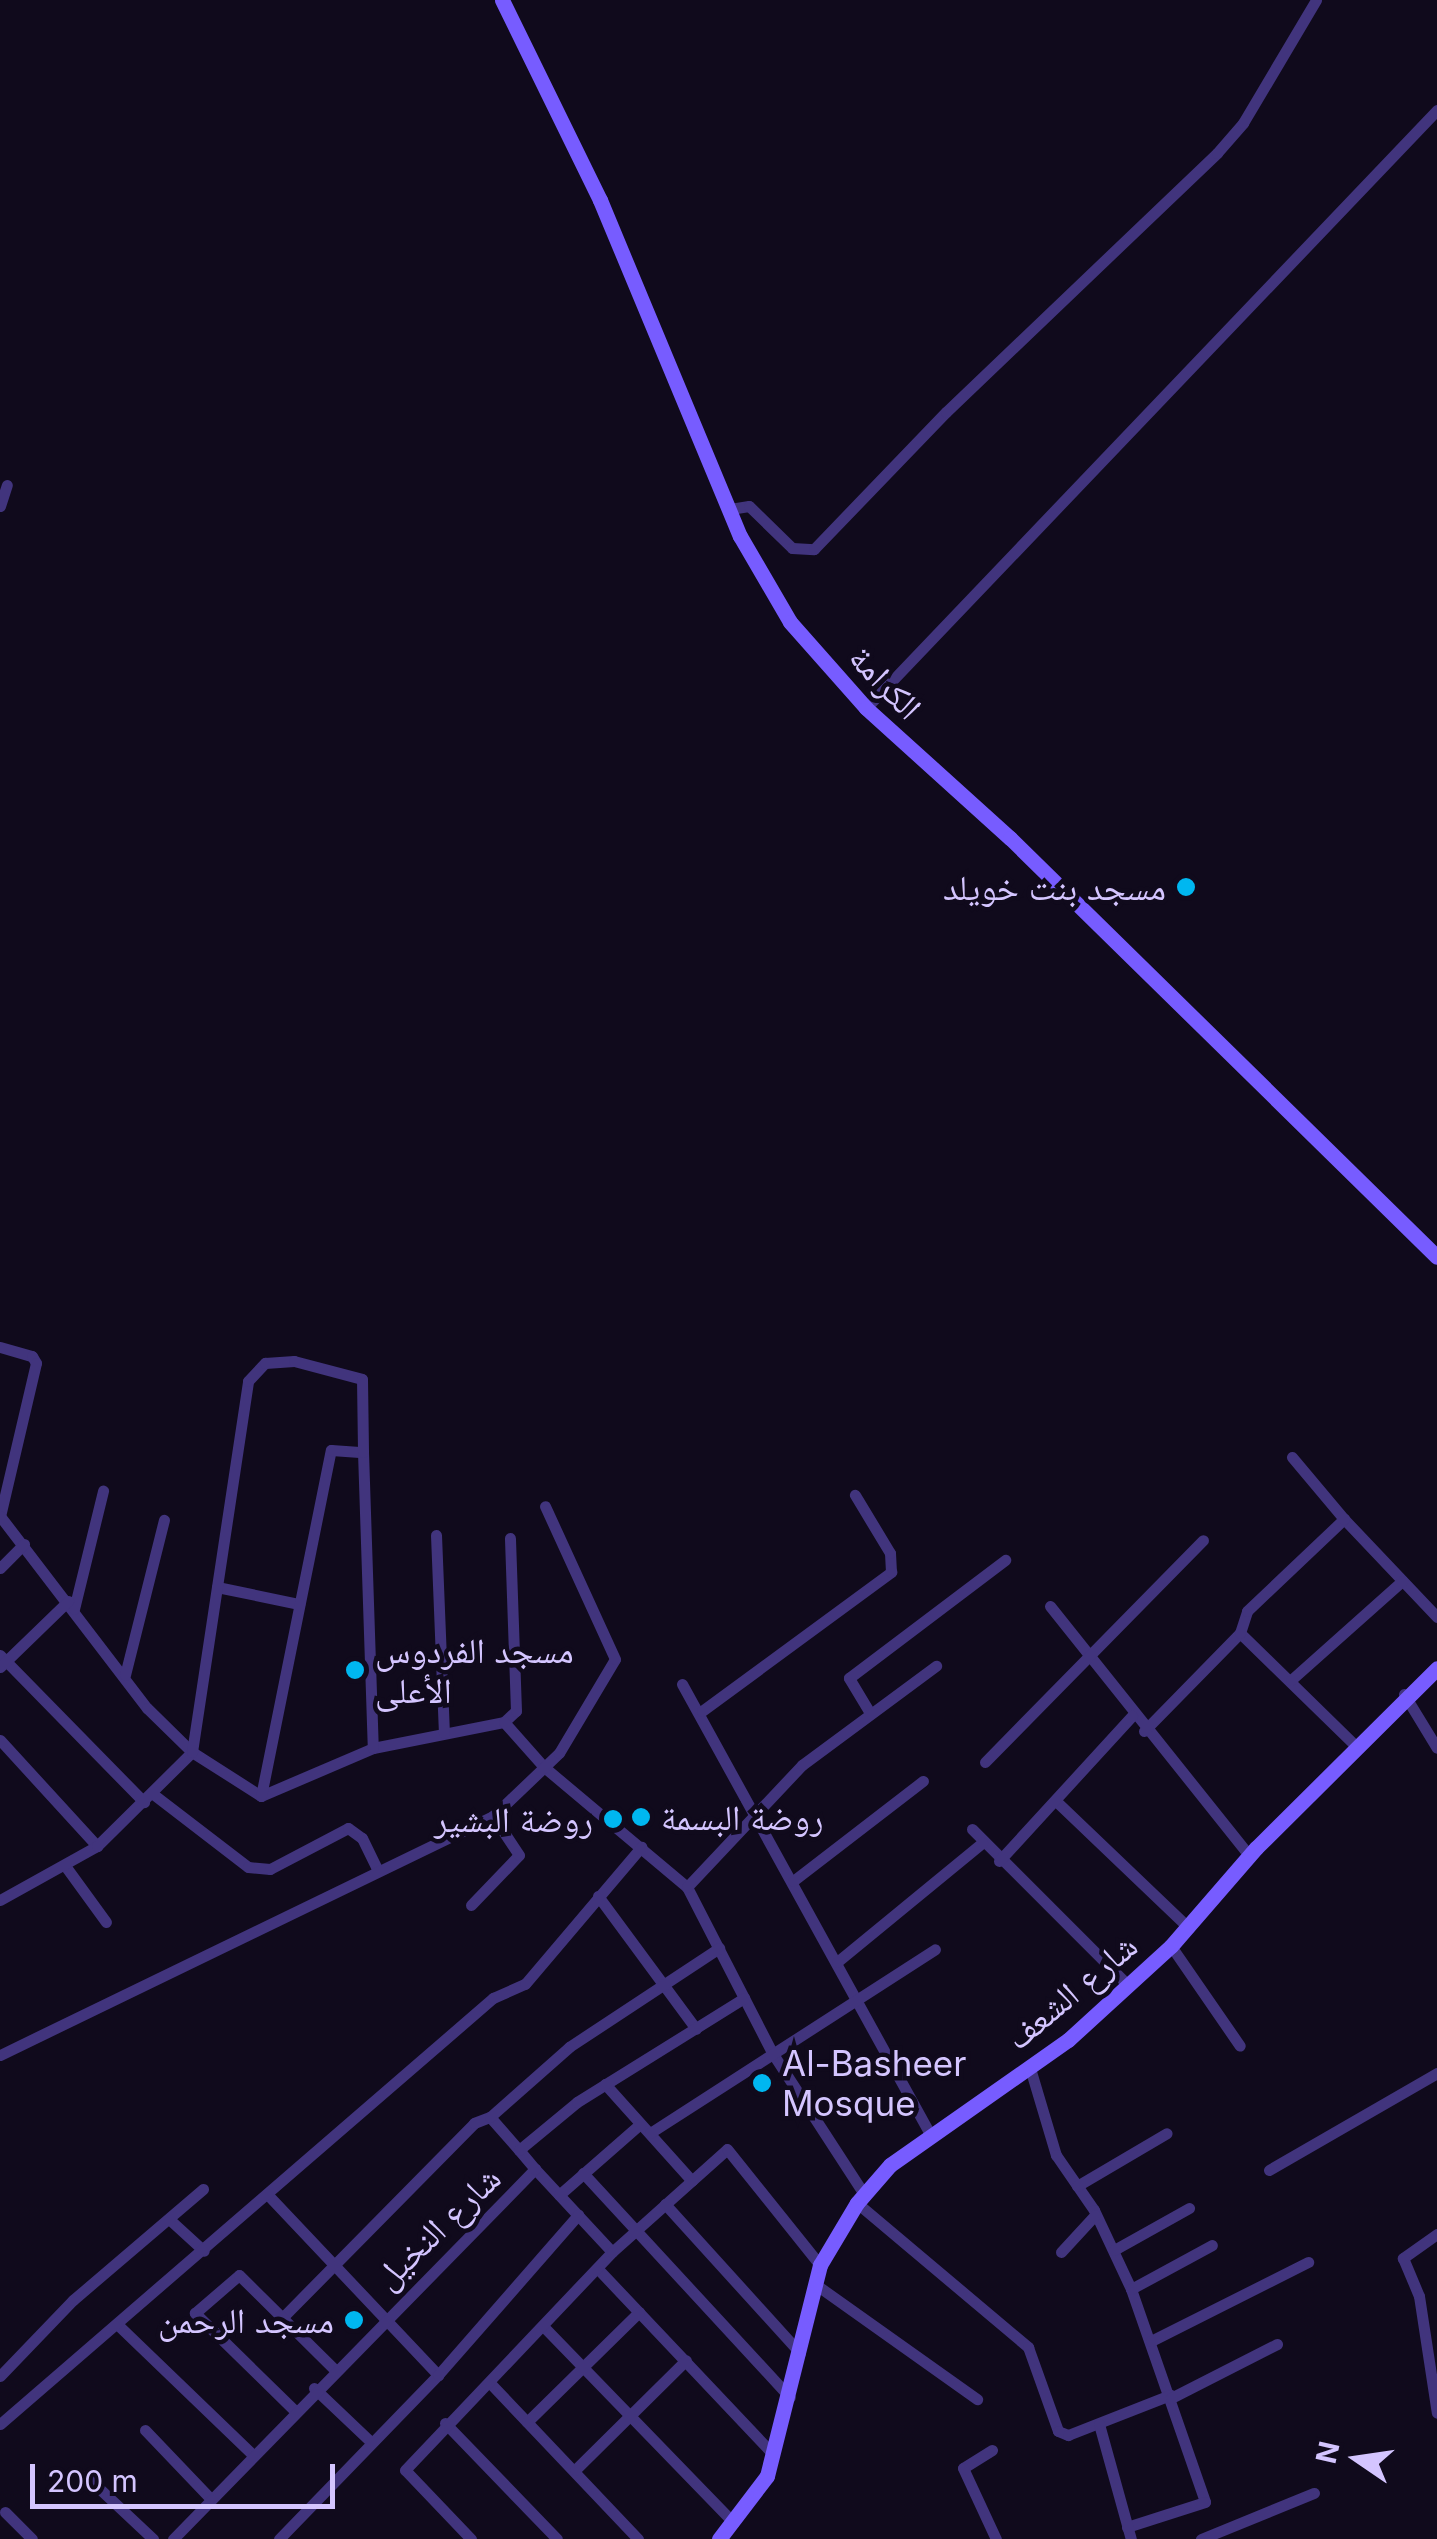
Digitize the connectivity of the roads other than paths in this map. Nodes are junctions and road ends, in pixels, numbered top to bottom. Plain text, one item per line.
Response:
1 (502, 0) edge
2 (1316, 0) edge
3 (1437, 110) edge
4 (7, 485) dead end
5 (0, 506) edge
6 (730, 509) junction
7 (866, 708) junction
8 (1437, 1257) edge
9 (0, 1348) edge
10 (364, 1452) junction
11 (1292, 1457) dead end
12 (103, 1490) dead end
13 (854, 1495) dead end
14 (545, 1506) dead end
15 (1344, 1519) junction
16 (164, 1520) dead end
17 (436, 1535) dead end
18 (510, 1538) dead end
19 (1203, 1540) dead end
20 (24, 1544) junction
21 (1005, 1560) dead end
22 (0, 1568) edge
23 (1402, 1581) junction
24 (217, 1587) junction
25 (299, 1604) junction
26 (71, 1605) junction
27 (1050, 1606) dead end
28 (1437, 1617) edge
29 (1240, 1632) junction
30 (1086, 1653) junction
31 (2, 1661) edge
32 (936, 1666) dead end
33 (1437, 1668) edge
34 (125, 1675) junction
35 (1291, 1680) junction
36 (682, 1684) dead end
37 (1404, 1694) junction
38 (702, 1711) junction
39 (870, 1713) junction
40 (1132, 1716) junction
41 (504, 1722) junction
42 (1144, 1731) junction
43 (444, 1733) junction
44 (0, 1740) edge
45 (1357, 1747) junction
46 (373, 1748) junction
47 (1437, 1748) edge
48 (192, 1752) junction
49 (984, 1762) dead end
50 (544, 1767) junction
51 (923, 1781) dead end
52 (261, 1796) junction
53 (149, 1798) junction
54 (1058, 1803) junction
55 (754, 1812) junction
56 (493, 1816) junction
57 (972, 1829) dead end
58 (982, 1843) junction
59 (97, 1846) junction
60 (641, 1847) junction
61 (1249, 1855) junction
62 (998, 1860) junction
63 (66, 1867) junction
64 (377, 1869) junction
65 (792, 1881) junction
66 (688, 1887) junction
67 (598, 1896) junction
68 (0, 1900) edge
69 (471, 1905) dead end
70 (106, 1922) dead end
71 (1189, 1928) junction
72 (1171, 1946) junction
73 (719, 1948) junction
74 (935, 1949) dead end
75 (838, 1962) junction
76 (665, 1984) junction
77 (1128, 1985) junction
78 (744, 1998) junction
79 (860, 2002) junction
80 (696, 2029) junction
81 (1240, 2046) dead end
82 (773, 2054) junction
83 (0, 2056) edge
84 (1030, 2068) junction
85 (1437, 2074) edge
86 (605, 2084) junction
87 (490, 2117) junction
88 (640, 2124) junction
89 (650, 2133) junction
90 (1167, 2133) dead end
91 (930, 2134) junction
92 (520, 2150) junction
93 (535, 2169) junction
94 (1269, 2170) dead end
95 (584, 2172) junction
96 (692, 2181) junction
97 (1077, 2186) junction
98 (202, 2189) dead end
99 (559, 2194) junction
100 (268, 2195) junction
101 (861, 2199) junction
102 (665, 2204) junction
103 (1189, 2208) dead end
104 (578, 2215) junction
105 (1095, 2215) junction
106 (169, 2219) junction
107 (636, 2229) junction
108 (1437, 2234) edge
109 (1212, 2245) dead end
110 (1114, 2250) junction
111 (204, 2251) junction
112 (612, 2252) junction
113 (1061, 2252) dead end
114 (331, 2262) junction
115 (1308, 2262) dead end
116 (820, 2265) junction
117 (598, 2269) junction
118 (815, 2284) junction
119 (1131, 2289) junction
120 (639, 2312) junction
121 (386, 2316) junction
122 (283, 2317) junction
123 (119, 2326) junction
124 (544, 2326) junction
125 (1151, 2341) junction
126 (1277, 2344) dead end
127 (800, 2354) junction
128 (686, 2360) junction
129 (584, 2363) junction
130 (334, 2369) junction
131 (438, 2375) junction
132 (0, 2376) edge
133 (490, 2383) junction
134 (314, 2388) junction
135 (790, 2396) junction
136 (1170, 2396) junction
137 (977, 2399) dead end
138 (294, 2410) junction
139 (1437, 2413) edge
140 (633, 2414) junction
141 (527, 2422) junction
142 (445, 2423) junction
143 (0, 2424) edge
144 (1099, 2424) junction
145 (145, 2430) dead end
146 (371, 2442) junction
147 (992, 2450) dead end
148 (252, 2454) junction
149 (774, 2454) junction
150 (575, 2470) junction
151 (86, 2476) dead end
152 (1314, 2493) dead end
153 (212, 2499) junction
154 (5, 2512) dead end
155 (734, 2523) junction
156 (1129, 2533) edge
157 (32, 2539) edge
158 (153, 2539) edge
159 (174, 2539) edge
160 (279, 2539) edge
161 (470, 2539) edge
162 (556, 2539) edge
163 (638, 2539) edge
164 (719, 2539) edge
165 (996, 2539) edge
166 (1200, 2539) edge

1 - 6 main road, الكرامة
2 - 6 street
3 - 7 street
4 - 5 street
6 - 7 main road, الكرامة
7 - 8 main road, الكرامة
9 - 20 street
10 - 24 street
10 - 25 street
10 - 46 street
11 - 15 street
12 - 26 street
13 - 38 street
14 - 50 street
15 - 23 street
15 - 29 street
16 - 34 street
17 - 43 street
18 - 41 street
19 - 30 street
20 - 22 street
20 - 26 street
21 - 39 street
23 - 28 street
23 - 35 street
24 - 25 street
24 - 48 street
25 - 52 street
26 - 31 street
26 - 34 street
27 - 30 street
29 - 35 street
29 - 42 street
30 - 40 street
30 - 49 street
31 - 53 street
32 - 39 street
33 - 37 main road, شارع الشعف
34 - 48 street
35 - 45 street
36 - 38 street
37 - 45 main road, شارع الشعف
37 - 47 street
38 - 55 street
39 - 55 street
40 - 42 street
40 - 54 street
41 - 43 street
41 - 50 street
42 - 61 street
43 - 46 street
44 - 59 street
45 - 61 main road, شارع الشعف
46 - 52 street
48 - 52 street
48 - 53 street
50 - 56 street
50 - 60 street
51 - 65 street
53 - 59 street
53 - 64 street
54 - 62 street
54 - 71 street
55 - 65 street
55 - 66 street
56 - 64 street
56 - 69 street
57 - 58 street
58 - 62 street
58 - 75 street
59 - 63 street
60 - 66 street
60 - 67 street
61 - 71 main road, شارع الشعف
62 - 77 street
63 - 68 street
63 - 70 street
64 - 83 street
65 - 75 street
66 - 73 street
67 - 76 street
67 - 100 street
71 - 72 main road, شارع الشعف
72 - 77 main road, شارع الشعف
72 - 81 street
73 - 76 street
73 - 78 street
74 - 79 street
75 - 79 street
76 - 80 street
76 - 87 street
77 - 84 main road, شارع الشعف
78 - 80 street, شارع النخيل
78 - 82 street
79 - 82 street
79 - 91 street
80 - 86 street, شارع النخيل
82 - 89 street
82 - 101 street
84 - 91 main road, شارع الشعف
84 - 97 street
85 - 94 street
86 - 88 street
86 - 92 street, شارع النخيل
87 - 92 street
87 - 114 street
88 - 89 street
88 - 95 street
89 - 96 street
90 - 97 street
91 - 101 main road, شارع الشعف
92 - 93 street, شارع النخيل
93 - 99 street
93 - 121 street, شارع النخيل
95 - 99 street
95 - 107 street
96 - 102 street
96 - 116 street
97 - 105 street
98 - 106 street
99 - 104 street
100 - 111 street
100 - 114 street
101 - 116 main road, شارع الشعف
101 - 144 street
102 - 107 street
102 - 127 street
103 - 110 street
104 - 112 street
104 - 131 street
105 - 110 street
105 - 113 street
106 - 111 street
106 - 132 street
107 - 112 street
107 - 135 street
108 - 139 street
109 - 119 street
110 - 119 street
111 - 123 street
112 - 117 street
114 - 121 street
114 - 122 street
115 - 125 street
116 - 118 main road, شارع الشعف
117 - 120 street
117 - 124 street
118 - 127 main road, شارع الشعف
118 - 137 street
119 - 125 street
120 - 128 street
120 - 129 street
121 - 130 street, شارع النخيل
121 - 131 street
122 - 130 street
122 - 138 street
123 - 143 street
123 - 148 street
124 - 129 street
124 - 133 street
125 - 136 street
126 - 136 street
127 - 135 main road, شارع الشعف
128 - 140 street
128 - 149 street
129 - 140 street
129 - 141 street
130 - 134 street, شارع النخيل
131 - 146 street
133 - 141 street
133 - 142 street
134 - 138 street, شارع النخيل
134 - 146 street
135 - 149 main road, شارع الشعف
136 - 144 street
136 - 156 street
138 - 148 street, شارع النخيل
140 - 150 street
140 - 155 street
141 - 150 street
142 - 161 street
142 - 162 street
144 - 156 street
145 - 153 street
146 - 160 street
147 - 165 street
148 - 153 street, شارع النخيل
149 - 155 main road, شارع الشعف
150 - 163 street
151 - 158 street
152 - 166 street
153 - 159 street, شارع النخيل
154 - 157 street
155 - 164 main road, شارع الشعف

